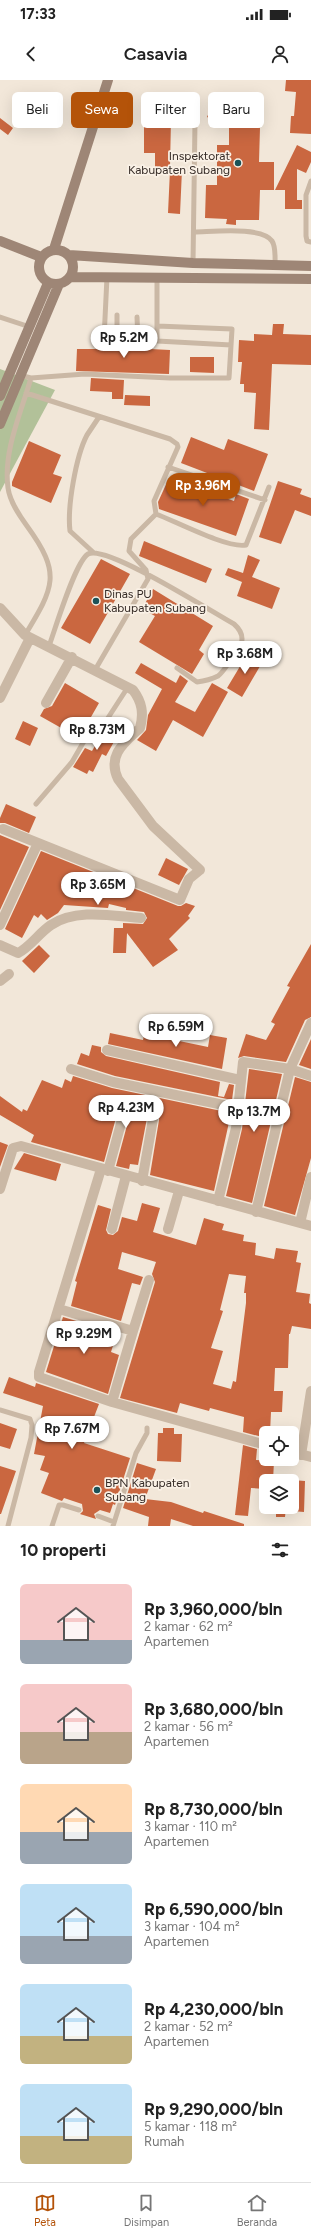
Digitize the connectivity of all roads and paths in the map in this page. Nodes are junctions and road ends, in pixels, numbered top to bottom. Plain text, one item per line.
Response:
1 (108, 80) edge
2 (195, 128) edge
3 (311, 181) edge
4 (194, 232) junction
5 (0, 241) edge
6 (311, 242) edge
7 (54, 249) junction
8 (69, 255) junction
9 (41, 257) junction
10 (193, 263) junction
11 (275, 265) junction
12 (311, 266) edge
13 (70, 277) junction
14 (107, 277) junction
15 (157, 278) junction
16 (311, 279) edge
17 (48, 283) junction
18 (59, 284) junction
19 (117, 314) dead end
20 (0, 317) edge
21 (137, 317) dead end
22 (157, 326) junction
23 (30, 327) junction
24 (117, 340) junction
25 (138, 341) junction
26 (157, 341) junction
27 (231, 345) junction
28 (11, 372) junction
29 (26, 377) junction
30 (26, 393) junction
31 (0, 396) edge
32 (99, 417) junction
33 (0, 424) edge
34 (168, 467) junction
35 (269, 487) dead end
36 (265, 500) junction
37 (156, 514) junction
38 (94, 552) junction
39 (148, 574) junction
40 (0, 608) edge
41 (27, 637) junction
42 (49, 646) junction
43 (72, 657) junction
44 (177, 668) dead end
45 (95, 670) junction
46 (128, 687) junction
47 (0, 698) edge
48 (46, 703) dead end
49 (36, 804) dead end
50 (3, 829) dead end
51 (38, 843) junction
52 (141, 918) dead end
53 (0, 925) edge
54 (0, 945) edge
55 (9, 974) dead end
56 (0, 980) edge
57 (311, 1022) edge
58 (107, 1050) dead end
59 (71, 1070) dead end
60 (290, 1070) junction
61 (311, 1076) edge
62 (240, 1080) junction
63 (238, 1108) junction
64 (123, 1116) dead end
65 (153, 1119) dead end
66 (104, 1170) junction
67 (126, 1176) junction
68 (311, 1177) edge
69 (142, 1181) junction
70 (0, 1189) edge
71 (179, 1191) junction
72 (218, 1201) junction
73 (256, 1212) junction
74 (300, 1223) junction
75 (311, 1226) edge
76 (112, 1229) dead end
77 (168, 1229) dead end
78 (149, 1280) dead end
79 (59, 1309) junction
80 (133, 1331) junction
81 (311, 1391) edge
82 (112, 1402) junction
83 (0, 1410) edge
84 (147, 1428) dead end
85 (259, 1443) edge
86 (301, 1455) edge
87 (80, 1510) dead end
88 (98, 1516) dead end
89 (114, 1524) edge
90 (8, 1526) edge
91 (52, 1526) edge

1 - 7 street
2 - 4 lane
3 - 6 lane
4 - 10 lane
4 - 11 lane
5 - 9 street
7 - 8 street
7 - 9 street
8 - 10 street
8 - 13 street
9 - 17 street
10 - 11 street
11 - 12 street
13 - 14 street
13 - 18 street
14 - 15 street
14 - 24 lane
15 - 16 street
15 - 22 lane
17 - 18 street
17 - 23 street
18 - 29 street
19 - 24 lane
20 - 23 lane
21 - 25 lane
22 - 26 lane
22 - 27 lane
23 - 28 street
24 - 25 lane
25 - 26 lane
26 - 27 lane
27 - 29 lane
28 - 29 lane
28 - 31 street
29 - 30 lane
29 - 33 street
30 - 32 lane
30 - 41 lane
32 - 34 lane
32 - 38 lane
34 - 36 lane
34 - 37 lane
35 - 36 lane
36 - 37 lane
37 - 39 lane
38 - 39 lane
38 - 42 lane
39 - 44 lane
39 - 45 lane
40 - 41 street
41 - 42 street
41 - 47 street
42 - 43 street
43 - 45 street
43 - 48 street
45 - 46 street
46 - 49 lane
46 - 51 street
50 - 51 street
51 - 53 street
52 - 54 street
55 - 56 street
57 - 60 street
58 - 62 street
59 - 63 street
60 - 61 street
60 - 62 street
60 - 73 street
62 - 63 street
63 - 72 street
64 - 66 street
65 - 69 street
66 - 67 street
66 - 70 street
66 - 79 street
67 - 69 street
67 - 76 street
68 - 74 street
69 - 71 street
71 - 72 street
71 - 77 street
72 - 73 street
73 - 74 street
74 - 75 street
78 - 80 street
79 - 80 street
79 - 82 street
80 - 82 street
81 - 86 street
82 - 85 street
83 - 90 lane
84 - 89 lane
87 - 91 lane
88 - 89 lane

